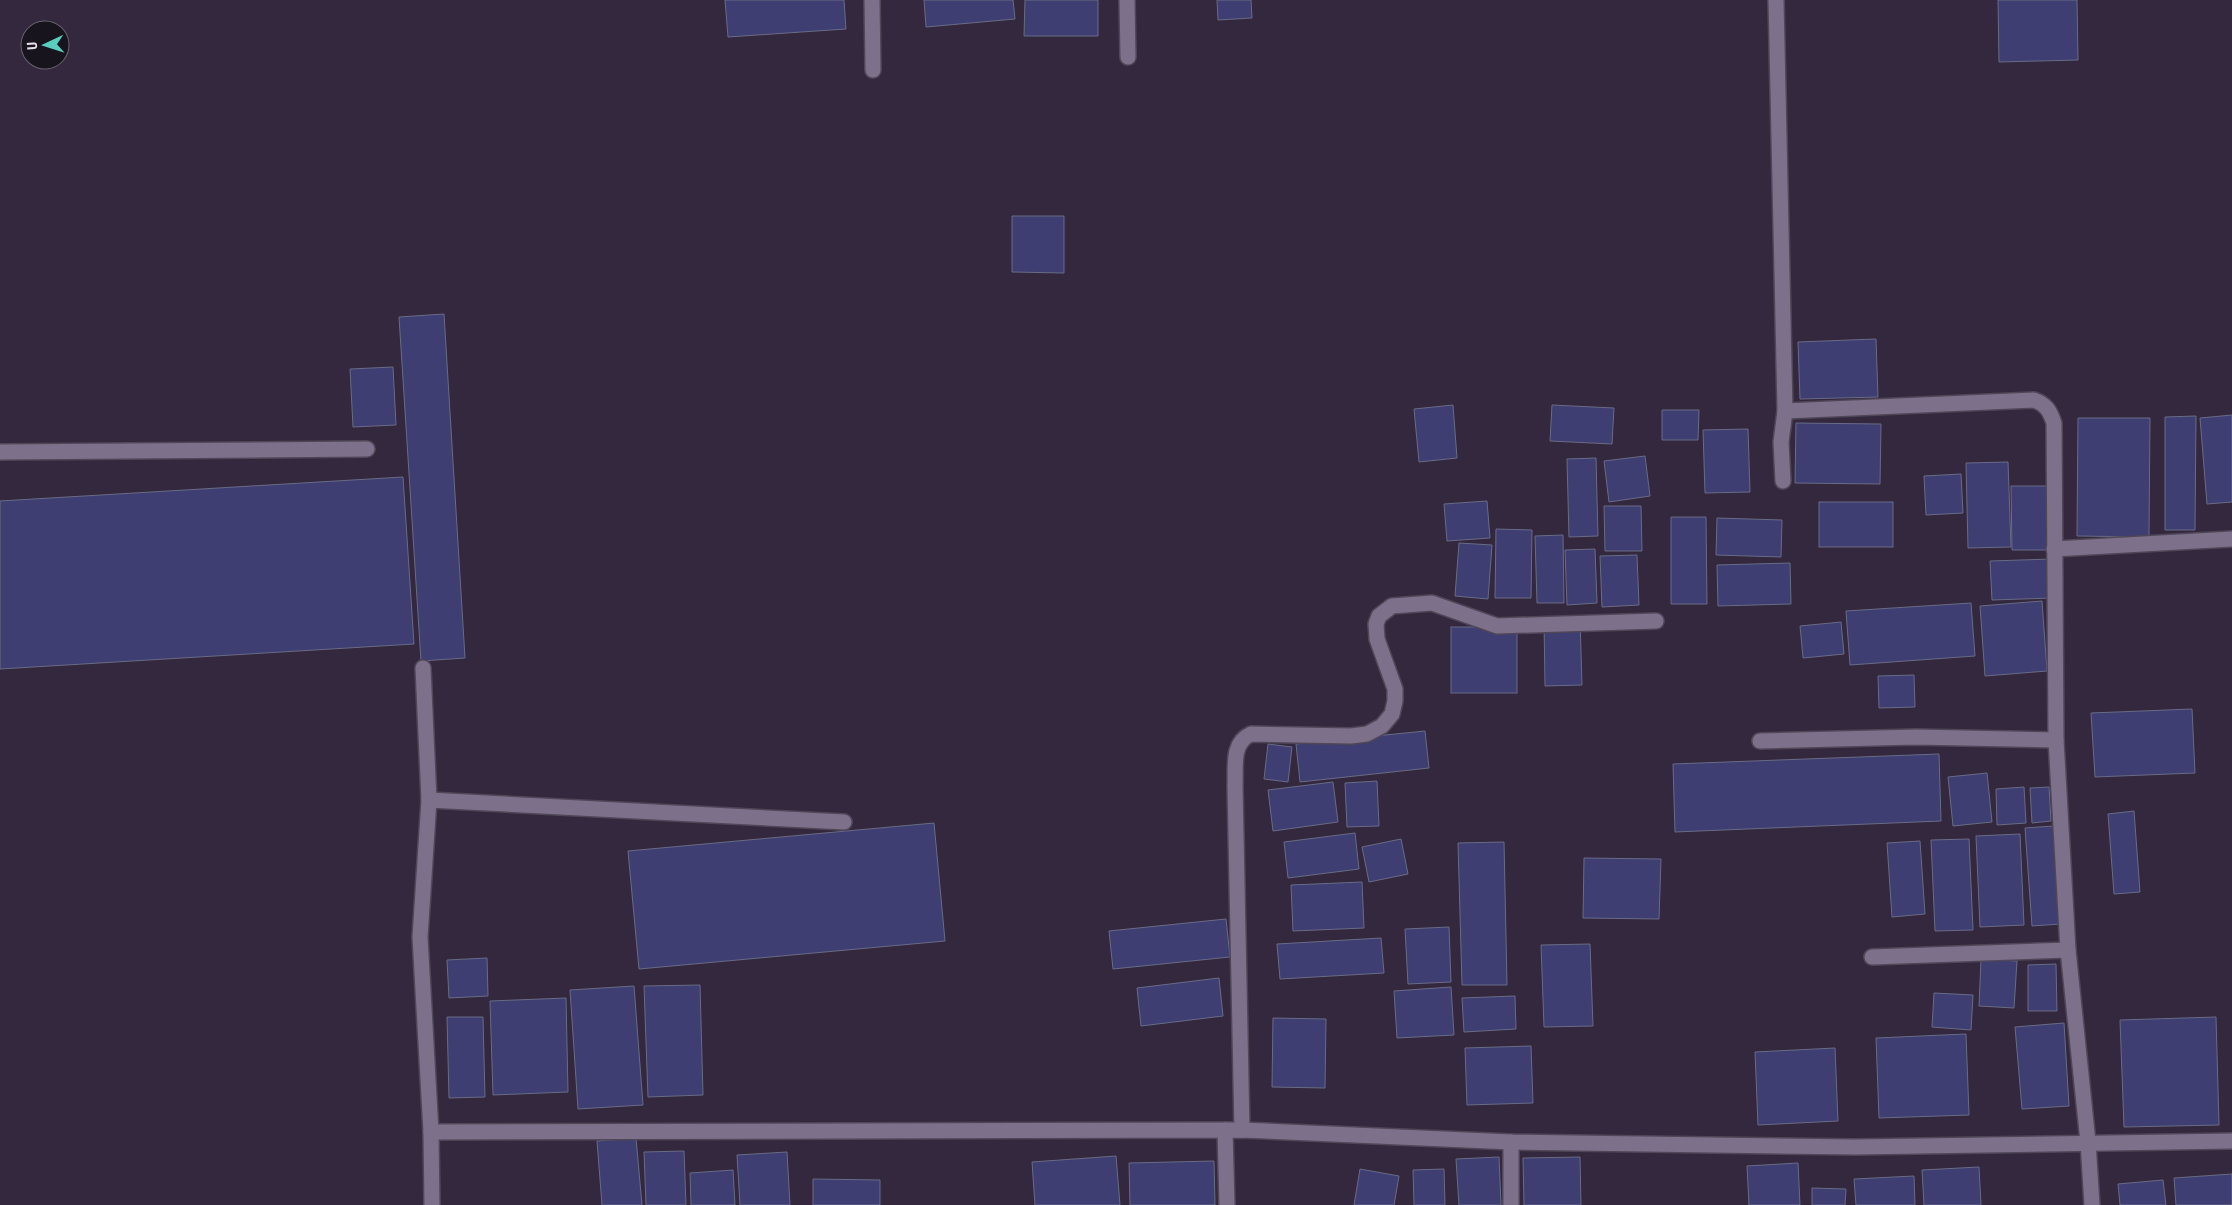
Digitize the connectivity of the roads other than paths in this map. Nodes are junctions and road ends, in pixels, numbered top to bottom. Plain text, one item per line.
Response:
1 (872, 0) edge
2 (1127, 0) edge
3 (1776, 0) edge
4 (1128, 57) dead end
5 (873, 70) dead end
6 (1785, 411) junction
7 (367, 449) dead end
8 (0, 452) edge
9 (1783, 481) dead end
10 (2232, 539) edge
11 (2054, 549) junction
12 (1656, 621) dead end
13 (423, 668) dead end
14 (2056, 740) junction
15 (1760, 741) dead end
16 (429, 800) junction
17 (844, 822) dead end
18 (2068, 950) junction
19 (1872, 957) dead end
20 (1225, 1130) junction
21 (1242, 1130) junction
22 (431, 1132) junction
23 (2232, 1141) edge
24 (1511, 1142) junction
25 (2088, 1142) junction
26 (432, 1205) edge
27 (1227, 1205) edge
28 (1511, 1205) edge
29 (2092, 1205) edge

1 - 5 street
2 - 4 street
3 - 6 street
6 - 9 street
6 - 11 street
7 - 8 street
10 - 11 street
11 - 14 street
12 - 21 street
13 - 16 street
14 - 15 street
14 - 18 street
16 - 17 street
16 - 22 street
18 - 19 street
18 - 25 street
20 - 21 street
20 - 22 street
20 - 27 street
21 - 24 street
22 - 26 street
23 - 25 street
24 - 25 street
24 - 28 street
25 - 29 street

